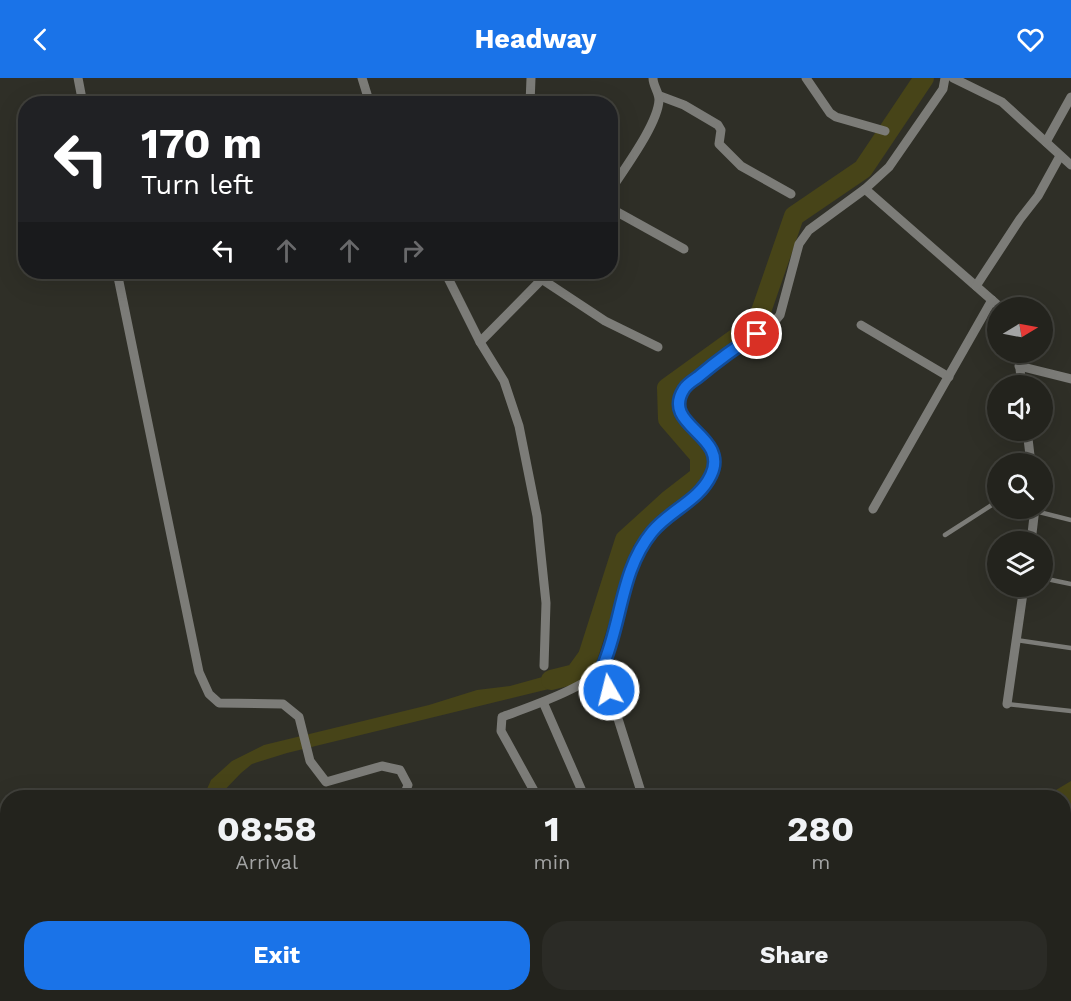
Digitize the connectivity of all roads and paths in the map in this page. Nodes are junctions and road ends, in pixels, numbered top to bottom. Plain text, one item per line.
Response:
1 (78, 78) edge
2 (362, 78) edge
3 (531, 78) edge
4 (653, 78) edge
5 (806, 78) edge
6 (945, 78) edge
7 (953, 78) edge
8 (81, 96) edge
9 (368, 96) edge
10 (530, 96) edge
11 (660, 96) junction
12 (1071, 96) edge
13 (885, 131) dead end
14 (1046, 142) junction
15 (1060, 156) junction
16 (1071, 165) edge
17 (618, 179) edge
18 (865, 189) junction
19 (791, 194) dead end
20 (618, 212) edge
21 (684, 249) dead end
22 (118, 279) edge
23 (448, 279) edge
24 (543, 280) joint
25 (976, 286) junction
26 (989, 297) edge
27 (987, 309) edge
28 (861, 325) dead end
29 (480, 342) junction
30 (658, 347) dead end
31 (1019, 363) edge
32 (1019, 366) junction
33 (1020, 375) edge
34 (949, 377) junction
35 (1071, 379) edge
36 (987, 508) edge
37 (873, 509) dead end
38 (1053, 515) edge
39 (1071, 520) edge
40 (945, 535) dead end
41 (1053, 580) edge
42 (1071, 584) edge
43 (1022, 597) edge
44 (1016, 640) junction
45 (1071, 648) edge
46 (544, 666) dead end
47 (602, 668) junction
48 (543, 702) junction
49 (1007, 704) joint
50 (1071, 711) edge
51 (406, 790) edge
52 (534, 790) edge
53 (582, 790) edge
54 (640, 790) edge

1 - 8 street
2 - 9 street
3 - 10 street
4 - 11 street
5 - 13 street
6 - 18 street
7 - 14 street
11 - 17 street
11 - 19 street
12 - 14 street
14 - 15 street
15 - 16 street
15 - 25 street
18 - 25 street
18 - 47 street
20 - 21 street
22 - 51 street
23 - 29 street
24 - 29 street
24 - 30 street
25 - 26 street
27 - 34 street
28 - 34 street
29 - 46 street
31 - 32 street
32 - 33 street
32 - 35 street
34 - 37 street
36 - 40 lane
38 - 39 lane
41 - 42 lane
43 - 44 street
44 - 45 lane
44 - 49 street
47 - 48 street
47 - 54 street
48 - 52 street
48 - 53 street
49 - 50 lane

